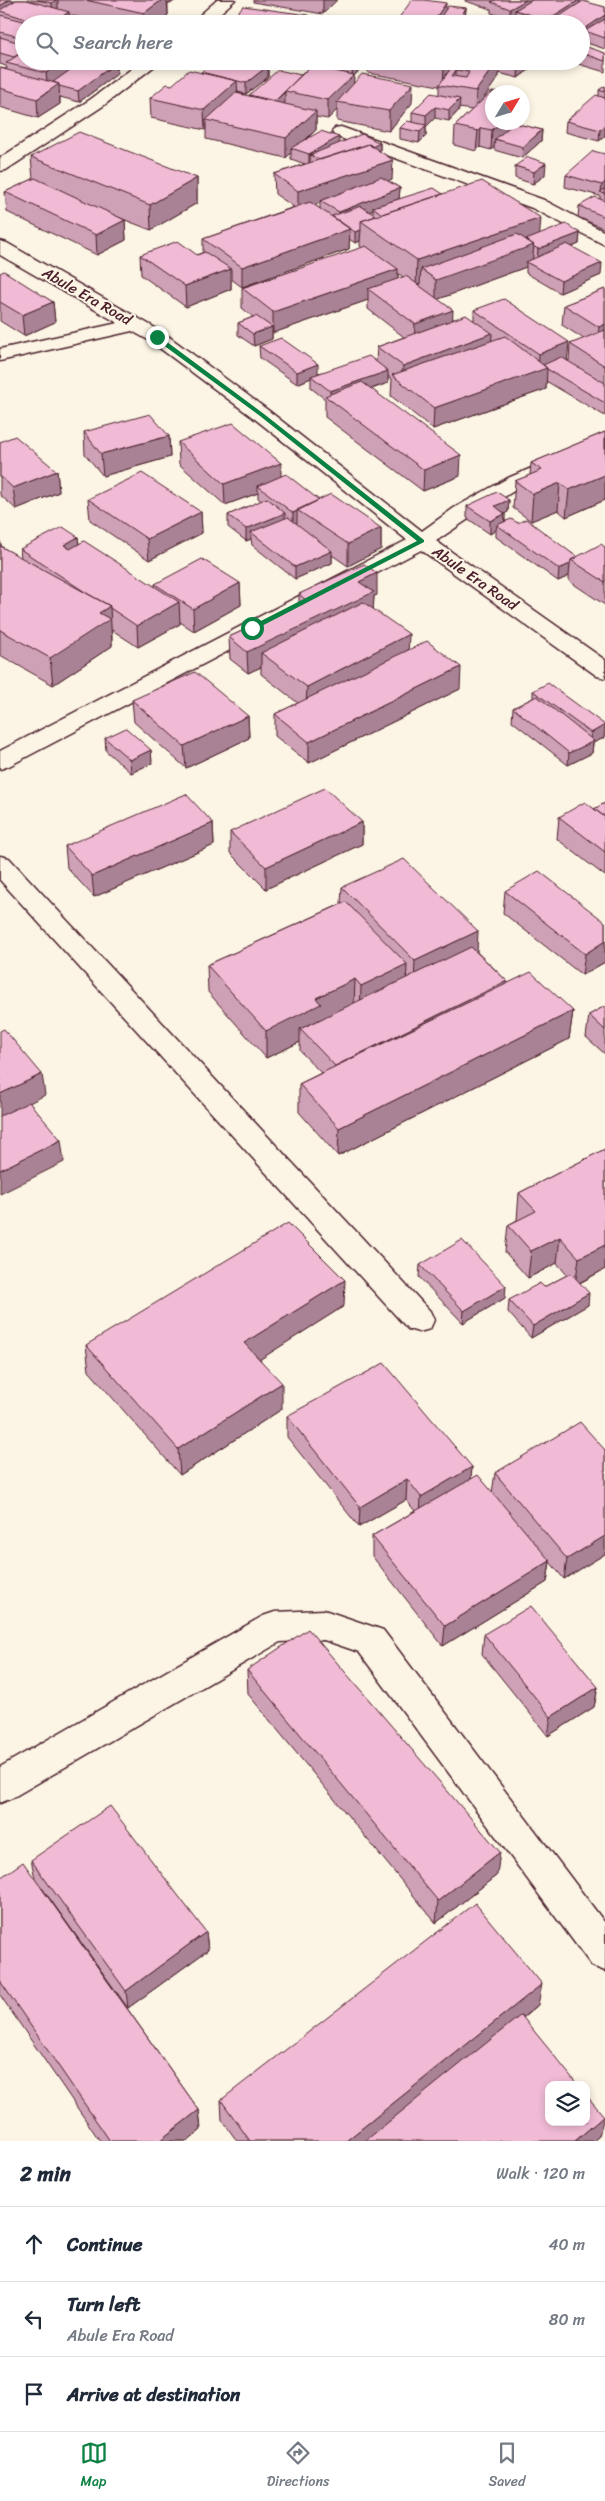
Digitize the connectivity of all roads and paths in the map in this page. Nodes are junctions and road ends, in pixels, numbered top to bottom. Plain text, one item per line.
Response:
1 (227, 0) edge
2 (209, 15) edge
3 (142, 70) edge
4 (341, 132) dead end
5 (0, 166) edge
6 (605, 239) edge
7 (0, 247) edge
8 (137, 324) junction
9 (0, 355) edge
10 (605, 443) edge
11 (422, 541) junction
12 (605, 671) edge
13 (0, 761) edge
14 (0, 864) edge
15 (419, 1320) dead end
16 (0, 1786) edge
17 (605, 1953) edge

1 - 2 street
3 - 5 street
4 - 6 street
7 - 8 street, Abule Era Road
8 - 9 street
8 - 11 street, Abule Era Road
10 - 11 street
11 - 12 street, Abule Era Road
11 - 13 street
14 - 15 street
16 - 17 street

